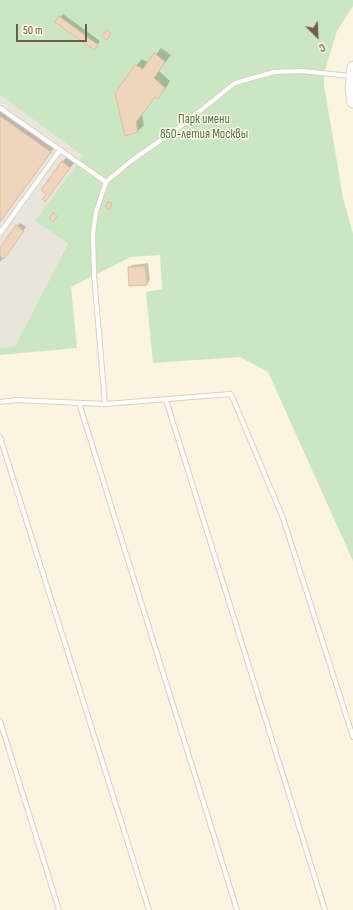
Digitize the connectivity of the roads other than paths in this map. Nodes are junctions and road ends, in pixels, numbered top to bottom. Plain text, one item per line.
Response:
1 (352, 72) edge
2 (353, 102) edge
3 (0, 108) edge
4 (60, 150) junction
5 (106, 182) junction
6 (0, 233) edge
7 (166, 400) junction
8 (0, 402) edge
9 (79, 403) junction
10 (105, 404) junction
11 (0, 437) edge
12 (0, 721) edge
13 (353, 737) edge
14 (59, 910) edge
15 (149, 910) edge
16 (237, 910) edge
17 (325, 910) edge

1 - 2 main road
1 - 5 lane
3 - 4 lane
4 - 5 lane
4 - 6 lane
5 - 10 lane
7 - 10 lane
7 - 13 lane
7 - 17 lane
8 - 9 lane
9 - 10 lane
9 - 16 lane
11 - 15 lane
12 - 14 lane

